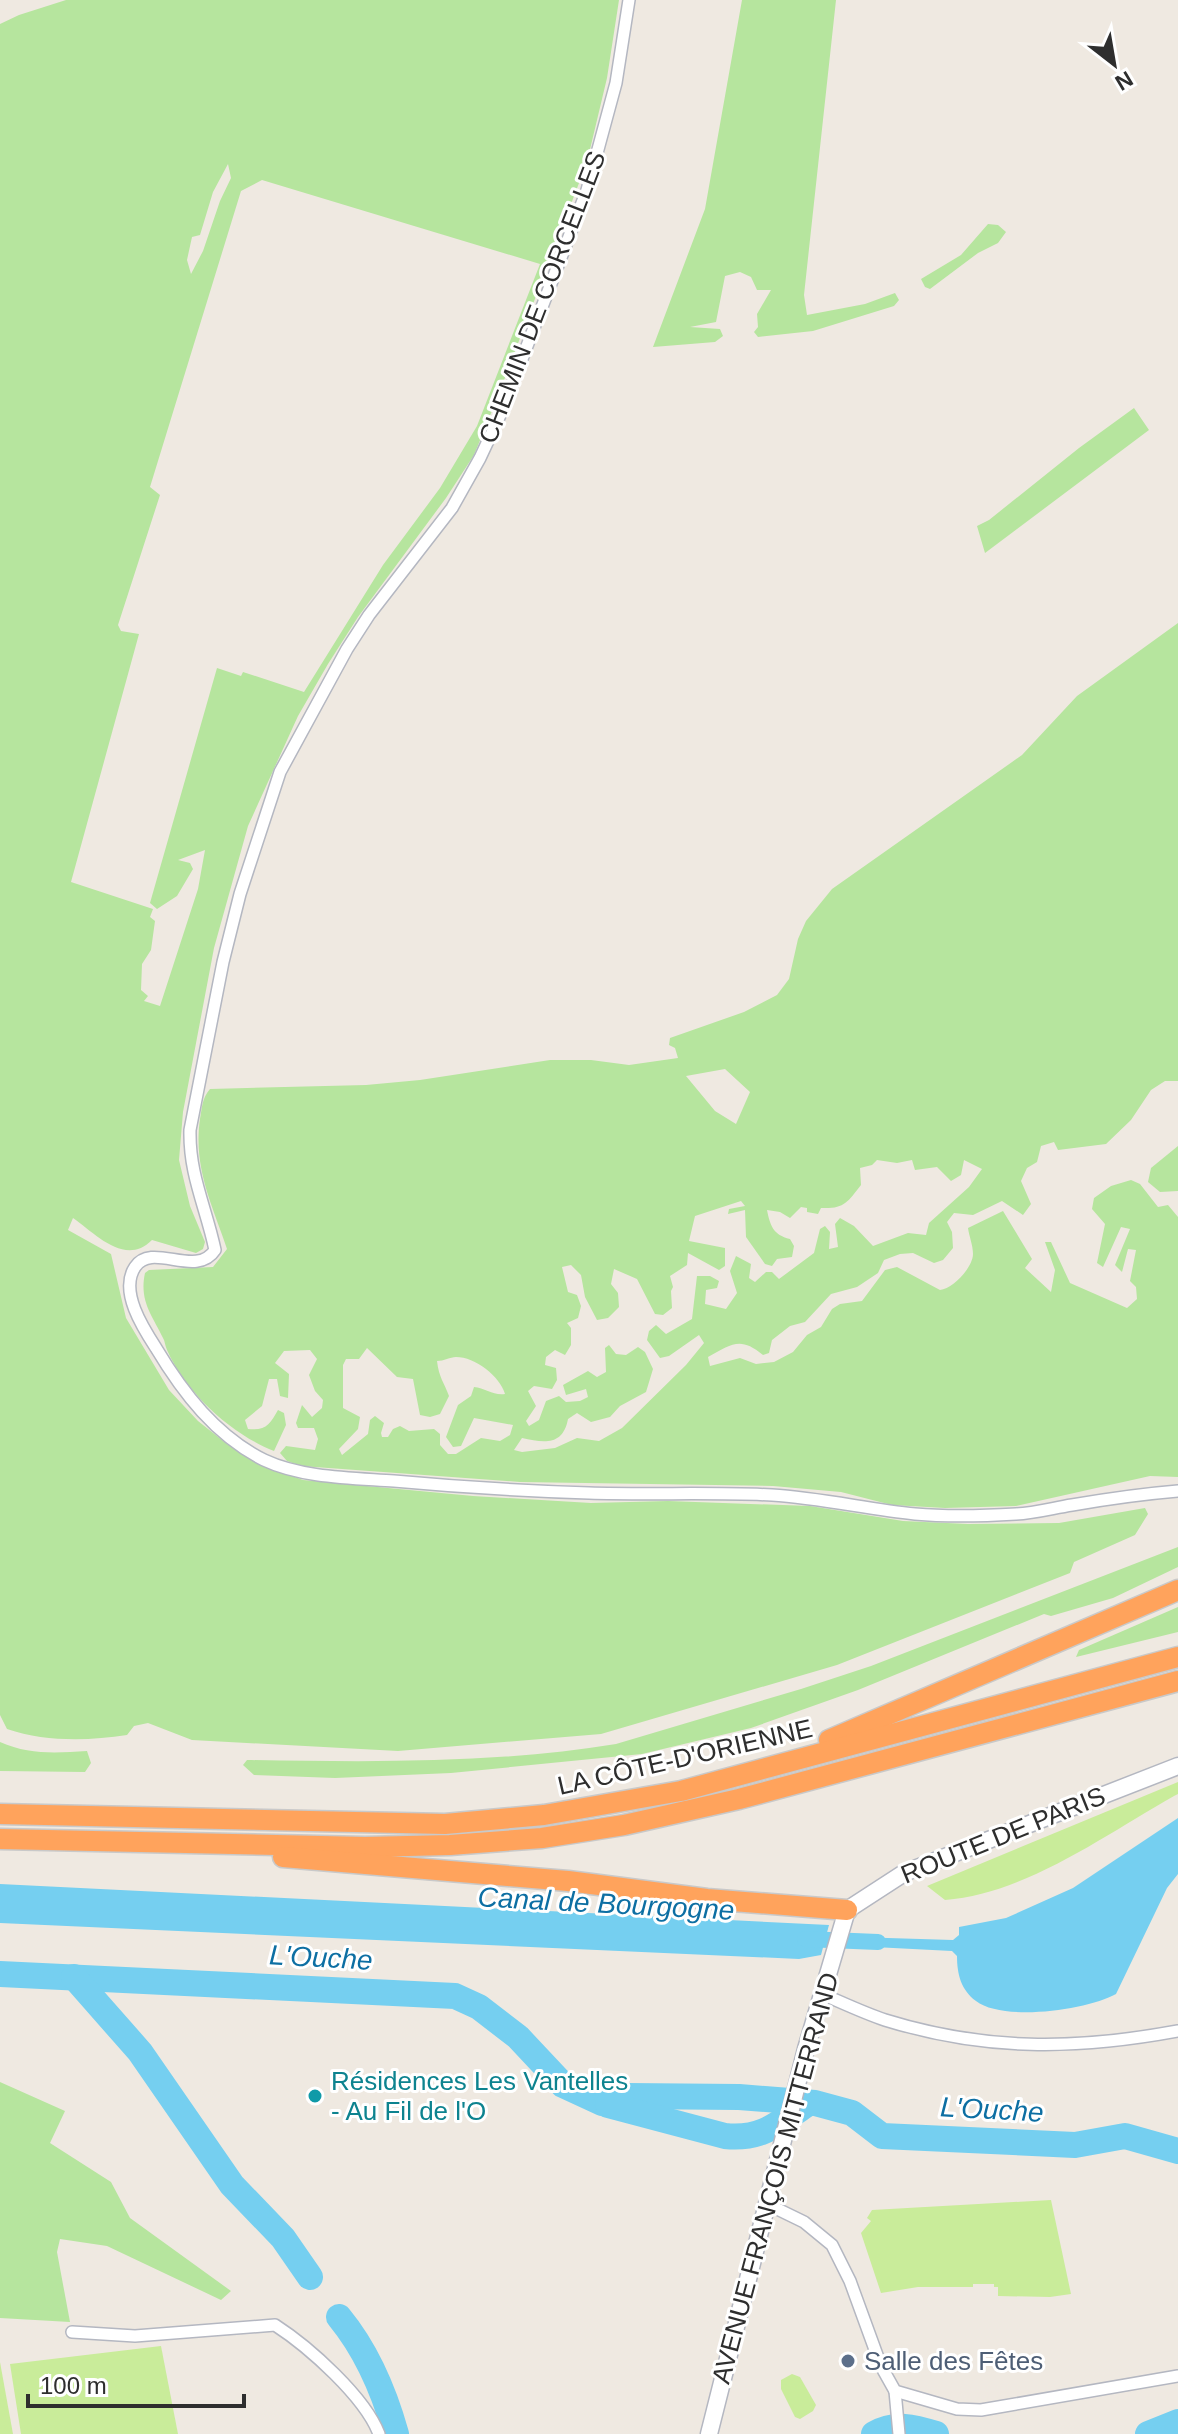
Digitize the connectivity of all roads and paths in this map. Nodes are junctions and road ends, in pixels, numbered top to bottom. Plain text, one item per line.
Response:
1 (629, 0) edge
2 (1178, 1491) edge
3 (1178, 1590) edge
4 (1178, 1657) edge
5 (1178, 1681) edge
6 (1178, 1766) edge
7 (742, 1775) junction
8 (0, 1814) edge
9 (0, 1839) edge
10 (148, 1842) junction
11 (845, 1916) junction
12 (822, 1994) junction
13 (1178, 2031) edge
14 (767, 2204) junction
15 (72, 2332) dead end
16 (1178, 2376) edge
17 (895, 2391) junction
18 (379, 2434) edge
19 (709, 2434) edge
20 (899, 2434) edge

1 - 2 street, CHEMIN DE CORCELLES
3 - 7 highway
4 - 7 highway, LA CÔTE-D'ORIENNE
5 - 10 highway, LA CÔTE-D'ORIENNE
6 - 11 main road, ROUTE DE PARIS
7 - 8 highway, LA CÔTE-D'ORIENNE
9 - 10 highway, LA CÔTE-D'ORIENNE
10 - 11 highway
11 - 12 main road, AVENUE FRANÇOIS MITTERRAND
12 - 13 street
12 - 14 main road, AVENUE FRANÇOIS MITTERRAND
14 - 17 street
14 - 19 main road, AVENUE FRANÇOIS MITTERRAND
15 - 18 street
16 - 17 street
17 - 20 street

